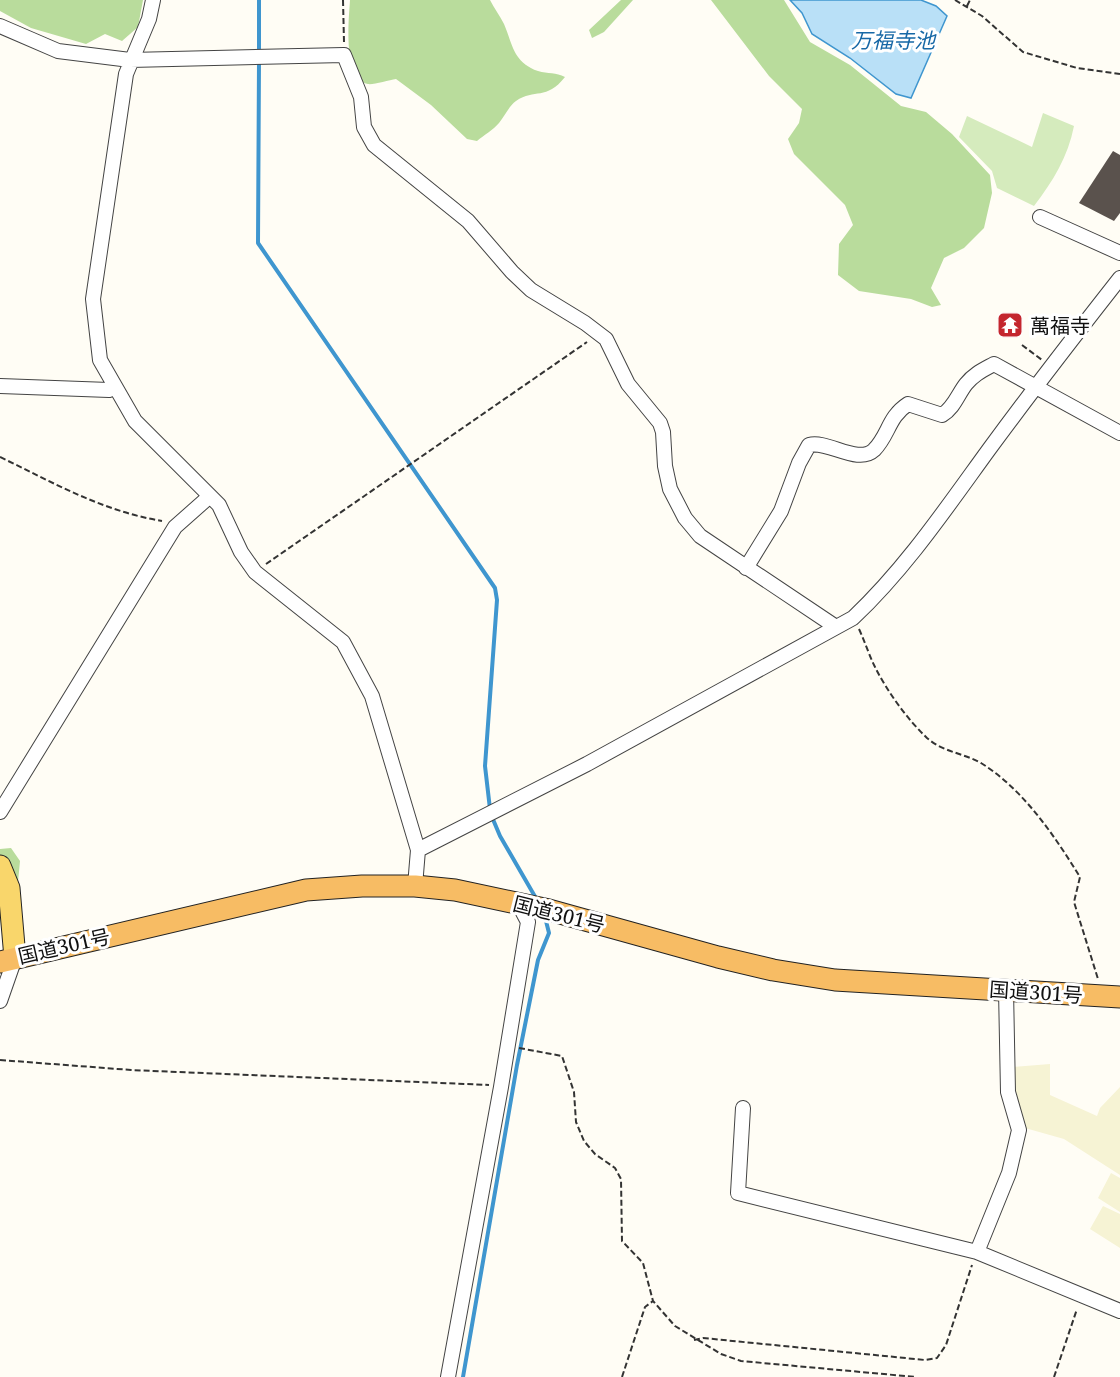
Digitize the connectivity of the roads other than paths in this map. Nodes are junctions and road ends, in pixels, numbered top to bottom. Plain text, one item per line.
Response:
1 (153, 0) edge
2 (0, 26) edge
3 (130, 60) junction
4 (1040, 217) dead end
5 (1120, 253) edge
6 (1120, 278) edge
7 (0, 386) edge
8 (1036, 386) junction
9 (114, 388) junction
10 (1120, 433) edge
11 (210, 496) junction
12 (746, 568) junction
13 (836, 627) junction
14 (0, 812) edge
15 (418, 850) junction
16 (0, 866) edge
17 (415, 886) junction
18 (533, 906) junction
19 (8, 960) edge
20 (1006, 990) junction
21 (1112, 997) edge
22 (0, 1001) edge
23 (743, 1108) dead end
24 (977, 1252) junction
25 (1120, 1311) edge
26 (448, 1377) edge

1 - 3 street
2 - 3 street
3 - 9 street
3 - 12 street
4 - 5 street
6 - 8 street
7 - 9 street
8 - 10 street
8 - 12 street
8 - 13 street
9 - 11 street
11 - 14 street
11 - 15 street
12 - 13 street
13 - 15 street
15 - 17 street
16 - 19 main road
17 - 18 highway, 国道301号
17 - 19 highway, 国道301号
18 - 20 highway, 国道301号
18 - 26 street
19 - 22 street
20 - 21 highway, 国道301号
20 - 24 street
23 - 24 street
24 - 25 street

